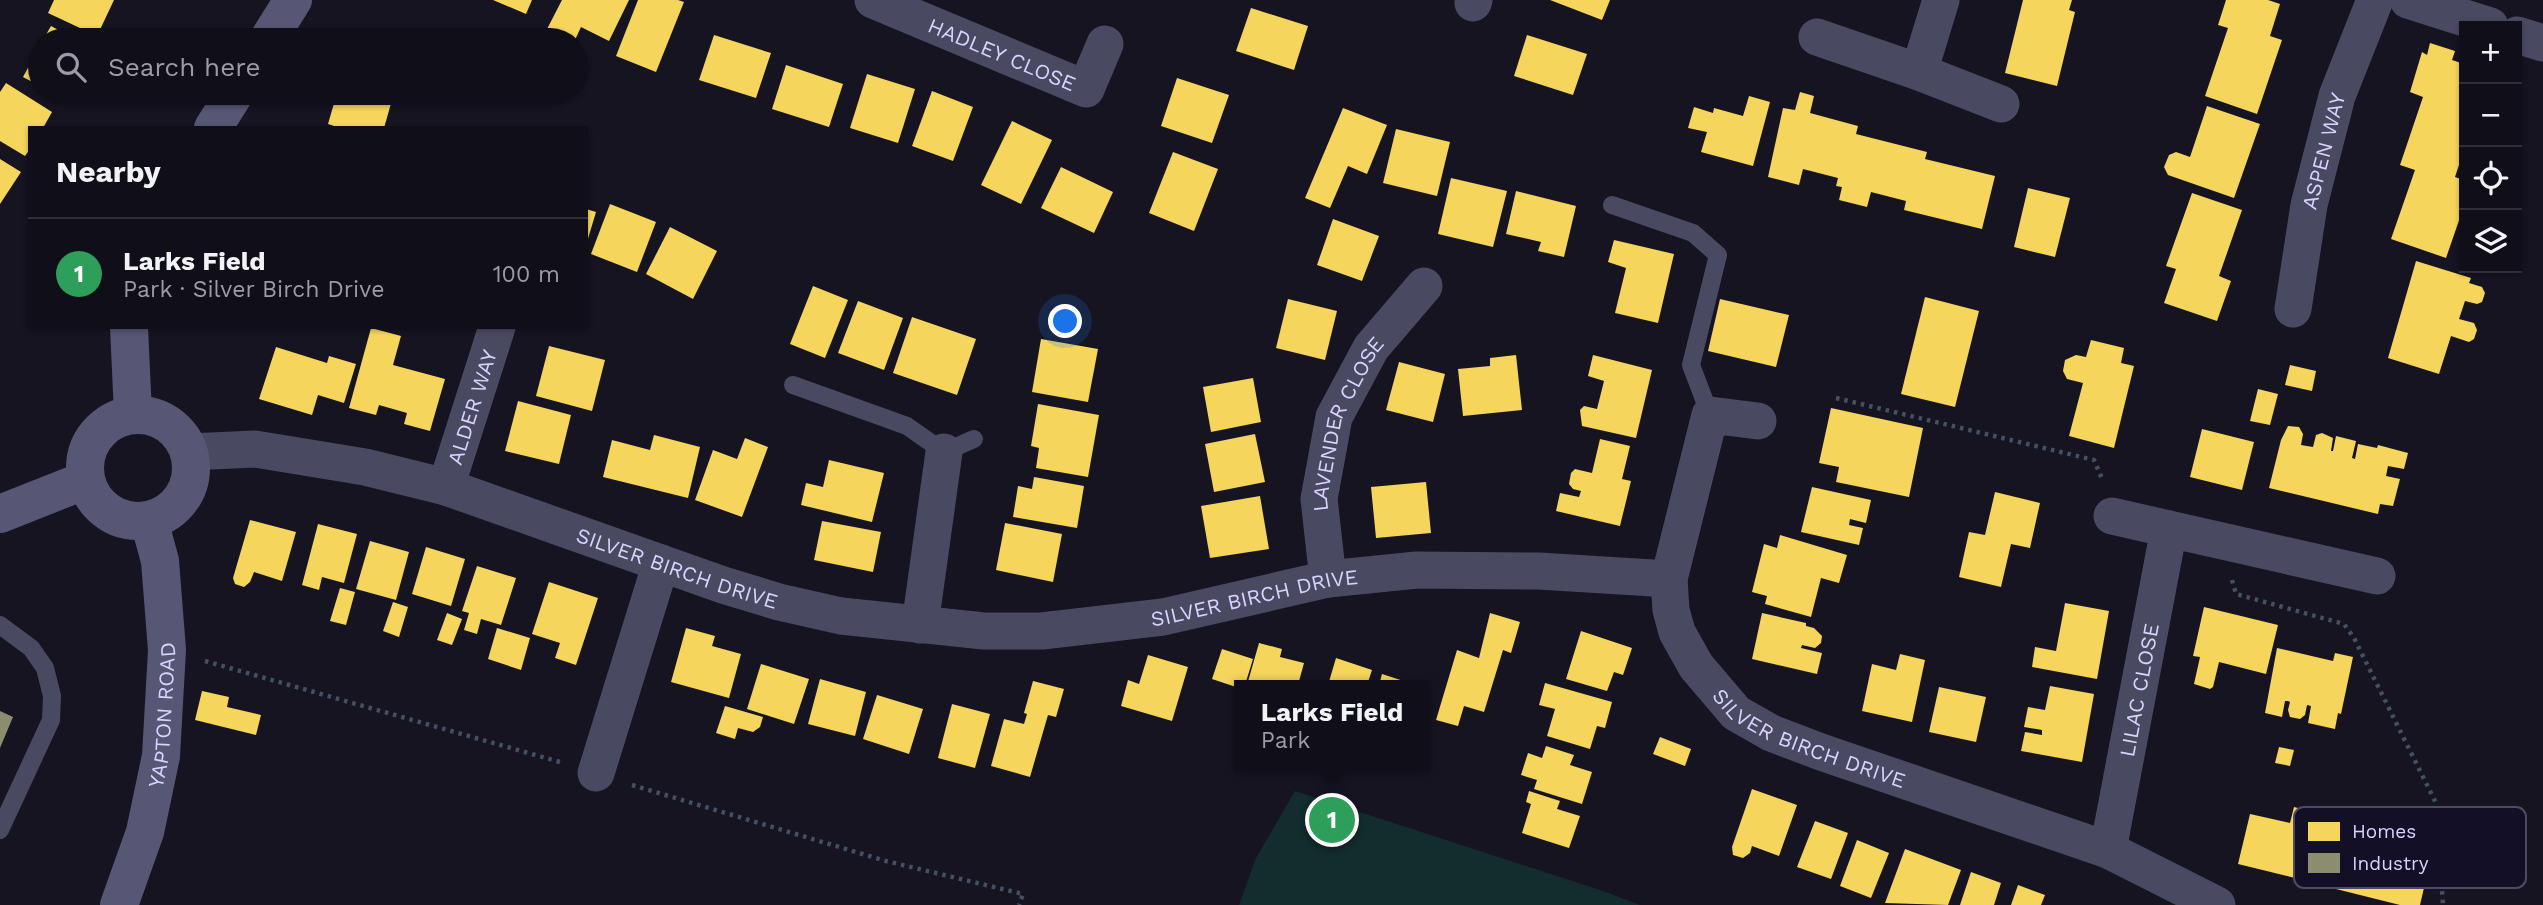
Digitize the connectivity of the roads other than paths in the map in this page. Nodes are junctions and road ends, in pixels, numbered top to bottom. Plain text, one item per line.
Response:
1 (293, 0) edge
2 (873, 0) edge
3 (1941, 0) edge
4 (2375, 0) edge
5 (2408, 0) edge
6 (2474, 21) edge
7 (276, 28) edge
8 (1817, 37) dead end
9 (2522, 37) edge
10 (2543, 43) edge
11 (1105, 44) dead end
12 (1919, 72) junction
13 (2001, 104) dead end
14 (227, 105) edge
15 (214, 126) edge
16 (1612, 205) dead end
17 (1424, 286) dead end
18 (2293, 309) dead end
19 (129, 329) edge
20 (496, 329) edge
21 (793, 385) dead end
22 (133, 414) junction
23 (1710, 415) junction
24 (1758, 421) dead end
25 (959, 445) joint
26 (190, 452) junction
27 (86, 480) junction
28 (446, 487) junction
29 (0, 514) edge
30 (2112, 516) road end
31 (149, 520) junction
32 (2169, 529) junction
33 (661, 563) junction
34 (2377, 576) dead end
35 (1328, 579) junction
36 (1669, 579) junction
37 (0, 625) edge
38 (920, 625) junction
39 (596, 772) road end
40 (0, 830) edge
41 (2108, 850) junction
42 (119, 905) edge
43 (2217, 905) edge

1 - 7 main road
2 - 11 street, HADLEY CLOSE
3 - 12 street
4 - 18 street, ASPEN WAY
5 - 6 street
8 - 12 street
9 - 10 street
12 - 13 street
14 - 15 main road
16 - 23 lane
17 - 35 street, LAVENDER CLOSE
19 - 22 main road
20 - 28 street, ALDER WAY
21 - 25 lane
22 - 26 main road
22 - 27 main road
23 - 24 street
23 - 36 street
25 - 38 street
26 - 28 street, SILVER BIRCH DRIVE
26 - 31 main road
27 - 29 main road
27 - 31 main road
28 - 33 street, SILVER BIRCH DRIVE
30 - 32 street
31 - 42 main road, YAPTON ROAD
32 - 34 street
32 - 41 street, LILAC CLOSE
33 - 38 street, SILVER BIRCH DRIVE
33 - 39 street
35 - 36 street, SILVER BIRCH DRIVE
35 - 38 street, SILVER BIRCH DRIVE
36 - 41 street, SILVER BIRCH DRIVE
37 - 40 lane
41 - 43 street, SILVER BIRCH DRIVE

